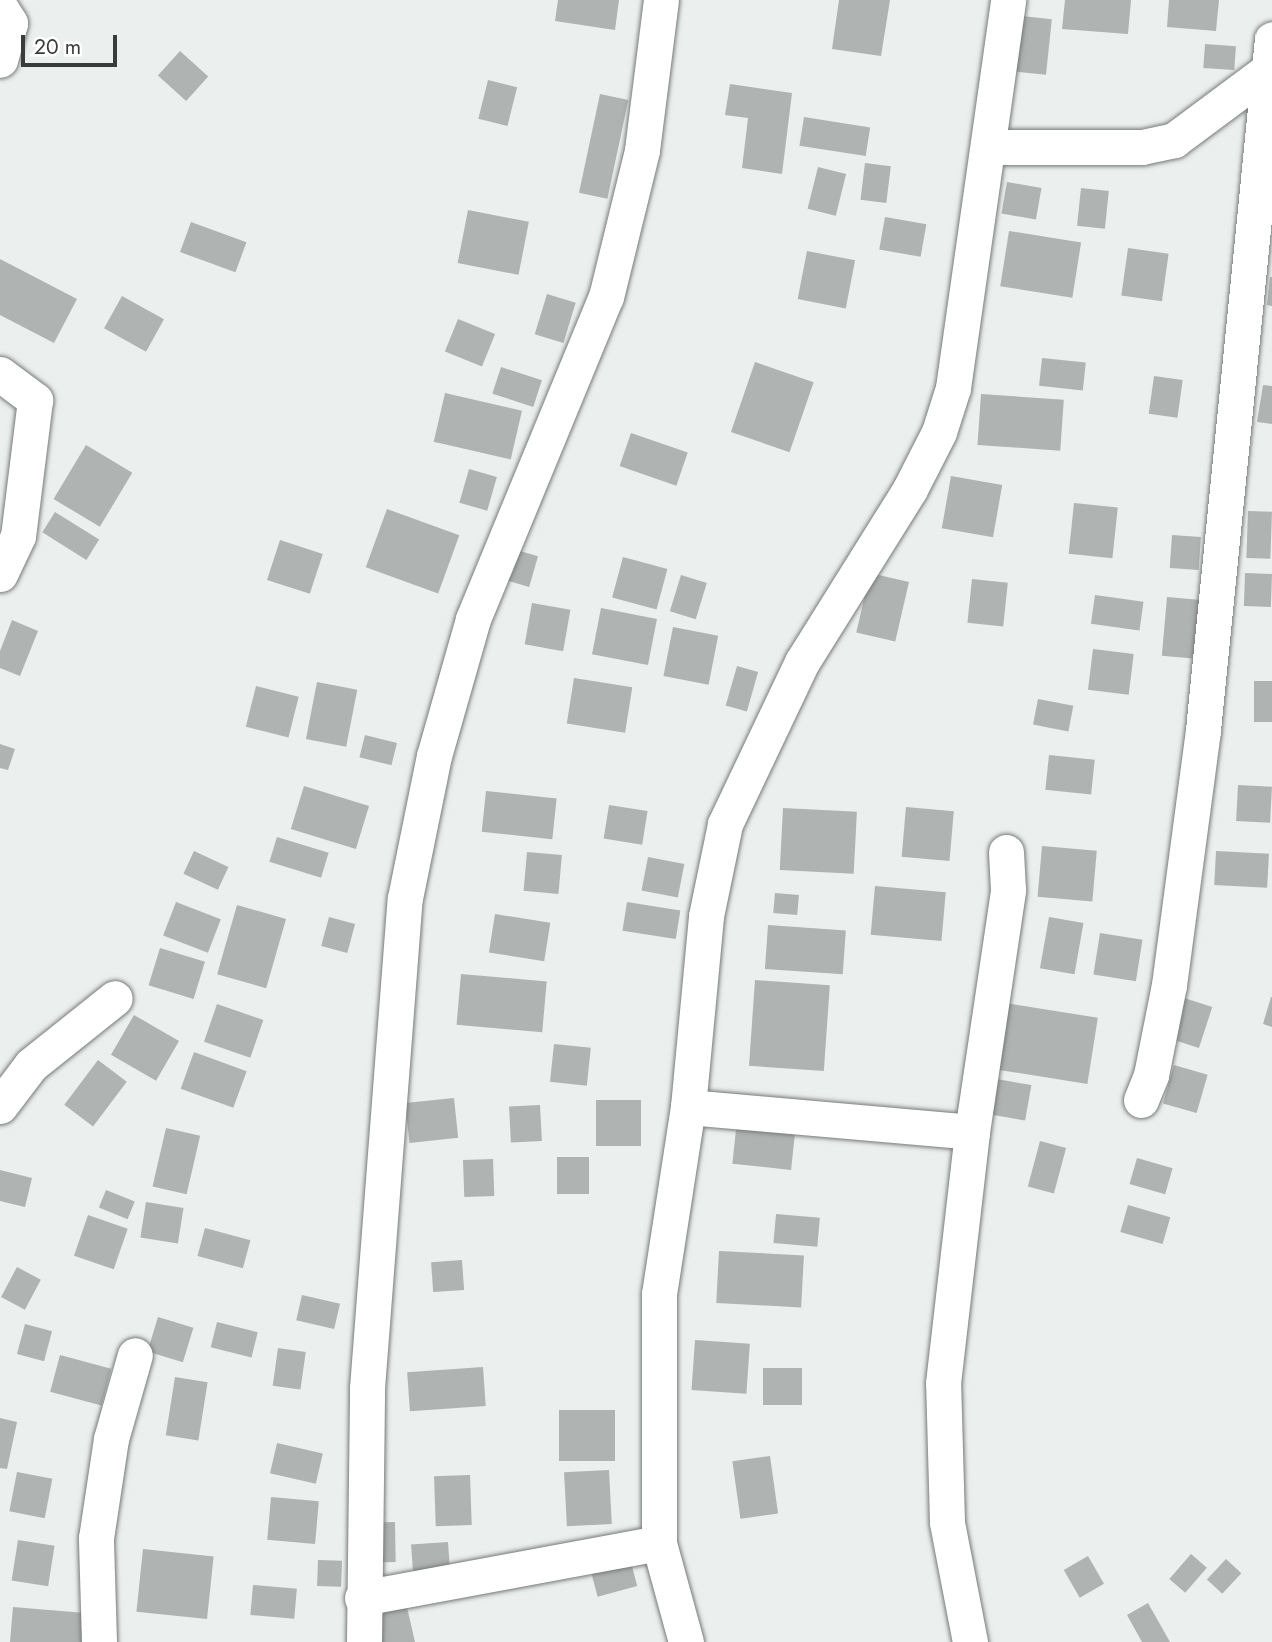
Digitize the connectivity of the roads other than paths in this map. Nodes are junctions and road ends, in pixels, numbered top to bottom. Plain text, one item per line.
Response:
1 (661, 0) edge
2 (1008, 0) edge
3 (8, 6) edge
4 (1272, 54) edge
5 (0, 60) edge
6 (991, 147) junction
7 (0, 374) edge
8 (0, 574) edge
9 (1006, 852) dead end
10 (115, 998) dead end
11 (1141, 1100) dead end
12 (0, 1106) edge
13 (688, 1107) junction
14 (972, 1132) junction
15 (135, 1355) dead end
16 (659, 1543) junction
17 (362, 1598) junction
18 (100, 1642) edge
19 (364, 1642) edge
20 (686, 1642) edge
21 (971, 1642) edge

1 - 17 street
2 - 6 street
3 - 5 street
4 - 6 street
4 - 11 street
6 - 13 street
7 - 8 street
9 - 14 street
10 - 12 street
13 - 14 street
13 - 16 street
14 - 21 street
15 - 18 street
16 - 17 street
16 - 20 street
17 - 19 street

